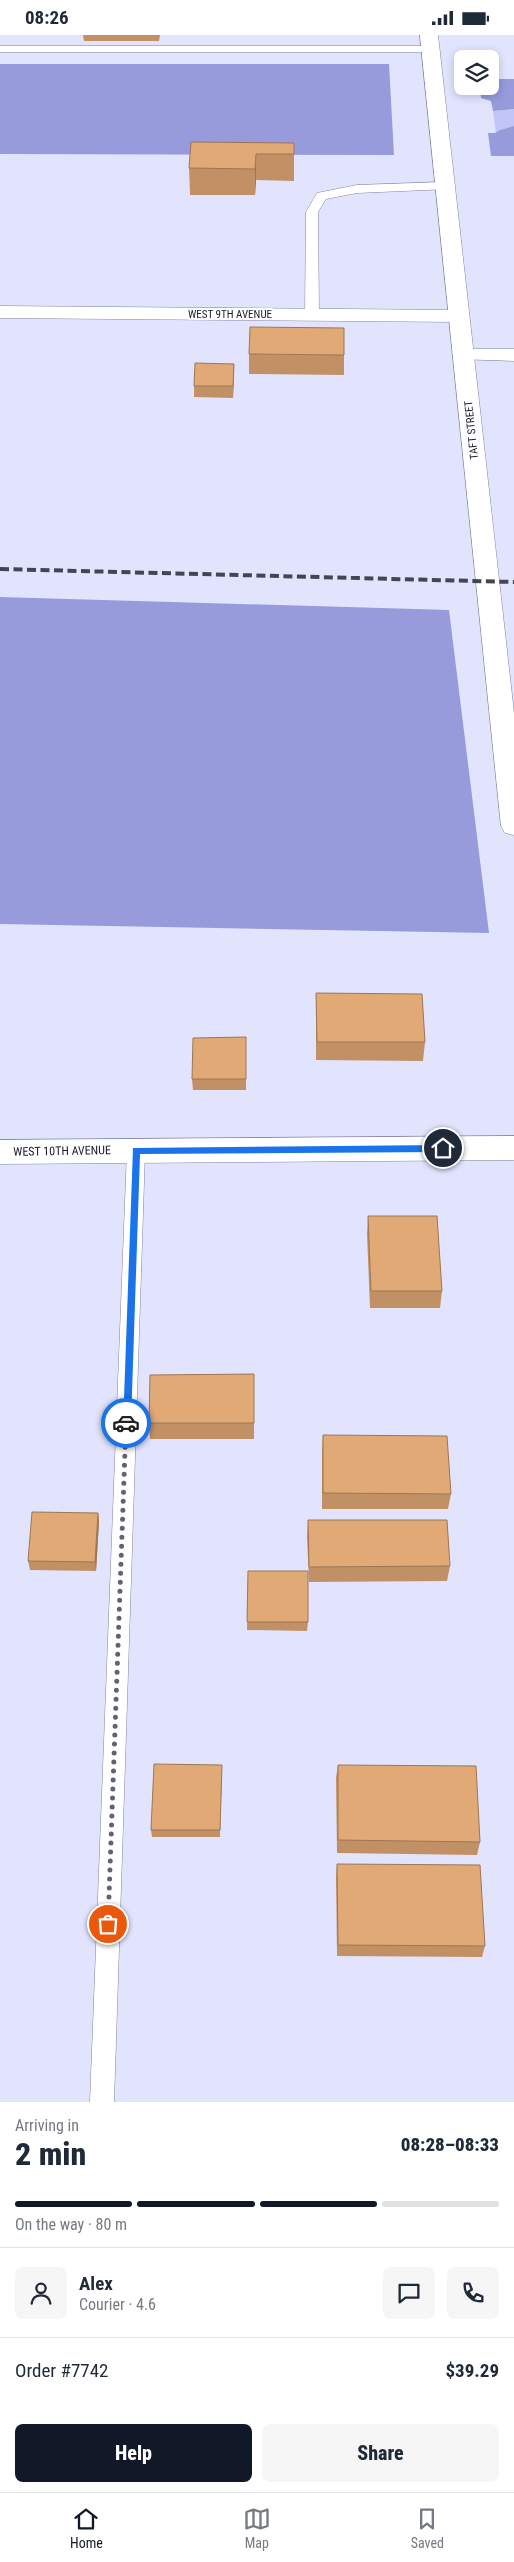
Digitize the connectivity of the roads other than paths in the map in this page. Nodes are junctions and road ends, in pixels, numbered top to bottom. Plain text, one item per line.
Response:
1 (429, 42) edge
2 (0, 49) edge
3 (445, 186) junction
4 (0, 312) edge
5 (312, 315) junction
6 (459, 316) junction
7 (463, 355) junction
8 (514, 355) edge
9 (511, 766) edge
10 (514, 825) edge
11 (514, 1148) edge
12 (136, 1151) junction
13 (0, 1152) edge
14 (102, 2102) edge

1 - 2 lane
1 - 3 street, TAFT STREET
3 - 5 lane
3 - 6 street, TAFT STREET
4 - 5 street, WEST 9TH AVENUE
5 - 6 street, WEST 9TH AVENUE
6 - 7 street, TAFT STREET
7 - 8 street
7 - 9 street, TAFT STREET
9 - 10 street, TAFT STREET
11 - 12 street, WEST 10TH AVENUE
12 - 13 street, WEST 10TH AVENUE
12 - 14 lane

